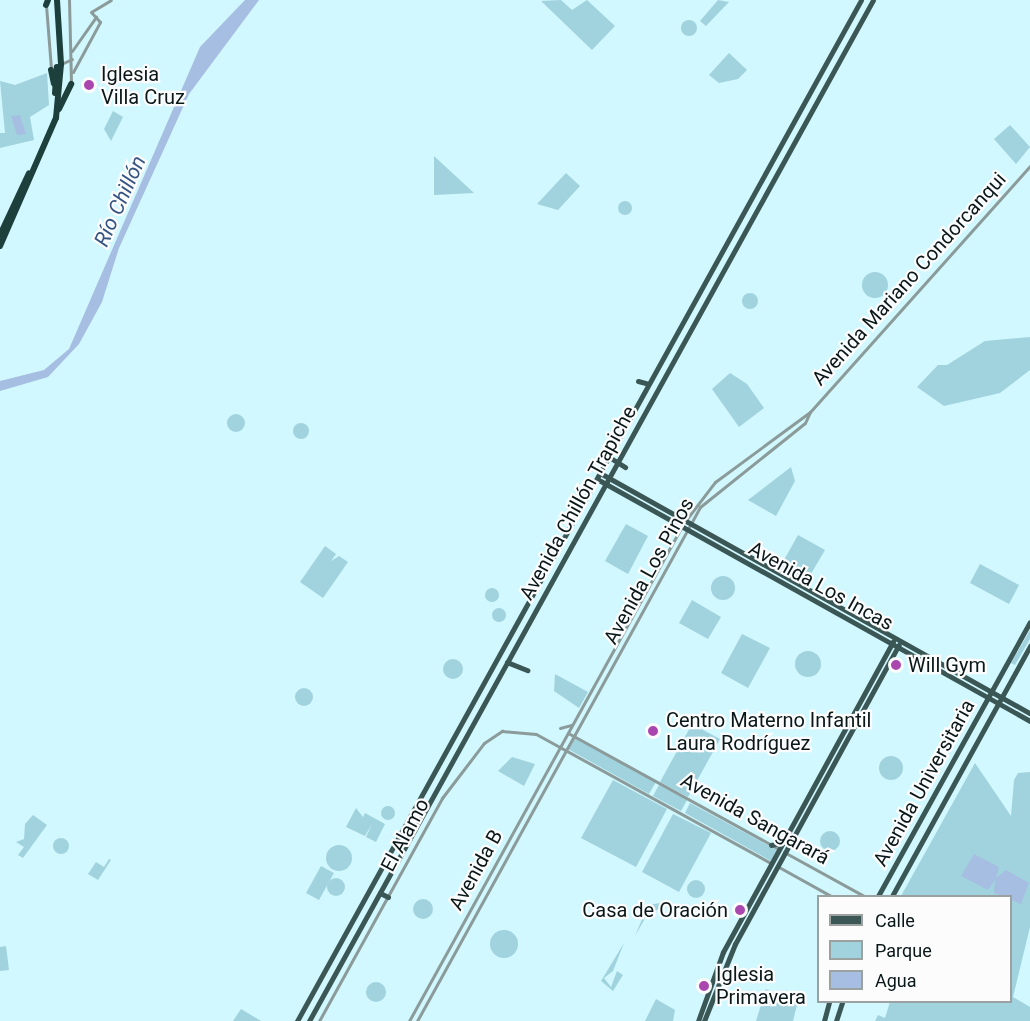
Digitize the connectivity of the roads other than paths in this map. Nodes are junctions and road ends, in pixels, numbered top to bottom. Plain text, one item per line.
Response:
1 (56, 0) edge
2 (69, 0) edge
3 (861, 0) edge
4 (873, 0) edge
5 (110, 1) edge
6 (47, 2) edge
7 (96, 17) junction
8 (78, 50) junction
9 (72, 51) junction
10 (81, 55) junction
11 (72, 58) junction
12 (56, 67) junction
13 (73, 72) junction
14 (71, 84) joint
15 (57, 112) junction
16 (1030, 166) edge
17 (764, 174) junction
18 (774, 179) junction
19 (0, 235) edge
20 (0, 246) edge
21 (677, 333) junction
22 (686, 338) junction
23 (638, 381) dead end
24 (649, 384) junction
25 (810, 412) junction
26 (802, 418) joint
27 (806, 423) joint
28 (621, 435) junction
29 (630, 440) junction
30 (609, 457) junction
31 (618, 461) junction
32 (625, 467) dead end
33 (598, 476) junction
34 (607, 481) junction
35 (685, 527) junction
36 (572, 544) junction
37 (580, 548) dead end
38 (538, 585) junction
39 (547, 590) junction
40 (1030, 622) edge
41 (1023, 634) junction
42 (507, 640) junction
43 (897, 642) junction
44 (516, 645) junction
45 (1030, 646) edge
46 (1007, 653) dead end
47 (507, 662) junction
48 (527, 670) dead end
49 (490, 671) junction
50 (500, 676) junction
51 (597, 681) junction
52 (603, 684) junction
53 (990, 695) junction
54 (1002, 701) junction
55 (1030, 713) edge
56 (1030, 721) edge
57 (574, 722) junction
58 (580, 725) junction
59 (968, 725) dead end
60 (560, 728) dead end
61 (568, 732) junction
62 (574, 736) junction
63 (548, 741) junction
64 (585, 742) junction
65 (964, 742) junction
66 (560, 747) junction
67 (566, 750) junction
68 (577, 756) junction
69 (442, 759) junction
70 (553, 759) junction
71 (560, 761) junction
72 (451, 764) junction
73 (430, 780) junction
74 (439, 785) junction
75 (529, 803) junction
76 (535, 806) junction
77 (784, 841) junction
78 (771, 845) junction
79 (406, 846) junction
80 (413, 850) junction
81 (782, 851) junction
82 (387, 858) junction
83 (396, 863) junction
84 (774, 865) junction
85 (906, 881) dead end
86 (380, 893) junction
87 (827, 895) edge
88 (860, 895) edge
89 (879, 895) edge
90 (893, 895) edge
91 (894, 895) edge
92 (388, 897) junction
93 (364, 901) junction
94 (373, 906) junction
95 (349, 927) junction
96 (358, 932) junction
97 (449, 950) junction
98 (454, 953) junction
99 (346, 955) junction
100 (353, 958) junction
101 (327, 989) junction
102 (334, 993) junction
103 (829, 1003) edge
104 (842, 1003) edge
105 (297, 1021) edge
106 (309, 1021) edge
107 (319, 1021) edge
108 (409, 1021) edge
109 (417, 1021) edge
110 (698, 1021) edge
111 (704, 1021) edge
112 (824, 1021) edge
113 (836, 1021) edge

1 - 12 highway
2 - 9 street
3 - 17 main road, Avenida Chillón Trapiche
4 - 18 main road, Avenida Chillón Trapiche
5 - 7 street
6 - 12 street
7 - 8 street
7 - 10 street
8 - 9 street
8 - 10 street
9 - 11 street
10 - 13 street
11 - 12 street
11 - 13 street
12 - 15 highway
12 - 19 highway
13 - 14 street
14 - 15 highway
15 - 20 highway
16 - 25 street, Avenida Mariano Condorcanqui
17 - 18 main road
17 - 21 main road, Avenida Chillón Trapiche
18 - 22 main road, Avenida Chillón Trapiche
21 - 22 main road
21 - 24 main road, Avenida Chillón Trapiche
22 - 29 main road, Avenida Chillón Trapiche
23 - 24 main road
24 - 28 main road, Avenida Chillón Trapiche
25 - 26 street, Avenida Mariano Condorcanqui
25 - 27 street, Avenida Mariano Condorcanqui
26 - 35 street, Avenida Los Pinos
27 - 35 street, Avenida Los Pinos
28 - 29 main road
28 - 30 main road, Avenida Chillón Trapiche
29 - 31 main road, Avenida Chillón Trapiche
30 - 31 main road
30 - 33 main road, Avenida Chillón Trapiche
31 - 32 main road
31 - 34 main road, Avenida Chillón Trapiche
33 - 34 main road, Avenida Los Incas
33 - 38 main road, Avenida Chillón Trapiche
34 - 35 main road, Avenida Los Incas
34 - 36 main road, Avenida Chillón Trapiche
35 - 43 main road, Avenida Los Incas
35 - 51 street, Avenida Los Pinos
35 - 52 street, Avenida Los Pinos
36 - 37 main road
36 - 39 main road, Avenida Chillón Trapiche
38 - 39 main road
38 - 42 main road, Avenida Chillón Trapiche
39 - 44 main road, Avenida Chillón Trapiche
40 - 41 main road, Avenida Universitaria
41 - 46 main road
41 - 53 main road, Avenida Universitaria
42 - 44 main road
42 - 49 main road, Avenida Chillón Trapiche
43 - 53 main road, Avenida Los Incas
43 - 77 main road
43 - 81 main road
44 - 47 main road, Avenida Chillón Trapiche
45 - 54 main road, Avenida Universitaria
47 - 48 main road
47 - 50 main road, Avenida Chillón Trapiche
49 - 50 main road
49 - 69 main road, Avenida Chillón Trapiche
50 - 72 main road, Avenida Chillón Trapiche
51 - 52 street
51 - 57 street, Avenida Los Pinos
52 - 58 street, Avenida Los Pinos
53 - 54 main road, Avenida Los Incas
53 - 65 main road, Avenida Universitaria
54 - 55 main road, Avenida Los Incas
54 - 56 main road, Avenida Los Incas
54 - 90 main road, Avenida Universitaria
57 - 60 street
57 - 61 street, Avenida Los Pinos
58 - 62 street, Avenida Los Pinos
58 - 64 street
59 - 65 main road
61 - 62 street, Avenida Sangarará
61 - 66 street, Avenida B
62 - 64 street, Avenida Sangarará
62 - 67 street, Avenida B
63 - 66 street, El Alamo
63 - 70 street
63 - 80 street, El Alamo
64 - 78 street, Avenida Sangarará
65 - 89 main road, Avenida Universitaria
66 - 67 street, Avenida Sangarará
66 - 70 street, Avenida B
67 - 68 street, Avenida Sangarará
67 - 71 street, Avenida B
68 - 71 street
68 - 84 street, Avenida Sangarará
69 - 72 main road
69 - 73 main road, Avenida Chillón Trapiche
70 - 75 street, Avenida B
71 - 76 street, Avenida B
72 - 74 main road, Avenida Chillón Trapiche
73 - 74 main road
73 - 82 main road, Avenida Chillón Trapiche
74 - 79 main road, Avenida Chillón Trapiche
75 - 76 street
75 - 97 street, Avenida B
76 - 98 street, Avenida B
77 - 78 main road
77 - 81 main road
78 - 81 street, Avenida Sangarará
79 - 80 main road
79 - 83 main road, Avenida Chillón Trapiche
80 - 92 street, El Alamo
81 - 84 main road
81 - 88 street, Avenida Sangarará
82 - 83 main road
82 - 93 main road, Avenida Chillón Trapiche
83 - 86 main road, Avenida Chillón Trapiche
84 - 87 street, Avenida Sangarará
84 - 110 main road
84 - 111 main road
85 - 91 main road
86 - 92 main road
86 - 94 main road, Avenida Chillón Trapiche
92 - 100 street, El Alamo
93 - 94 main road
93 - 95 main road, Avenida Chillón Trapiche
94 - 96 main road, Avenida Chillón Trapiche
95 - 96 main road
95 - 105 main road, Avenida Chillón Trapiche
96 - 99 main road, Avenida Chillón Trapiche
97 - 98 street
97 - 108 street, Avenida B
98 - 109 street, Avenida B
99 - 100 main road
99 - 101 main road, Avenida Chillón Trapiche
100 - 102 street, El Alamo
101 - 102 main road
101 - 106 main road, Avenida Chillón Trapiche
102 - 107 street, El Alamo
103 - 112 main road
104 - 113 main road

